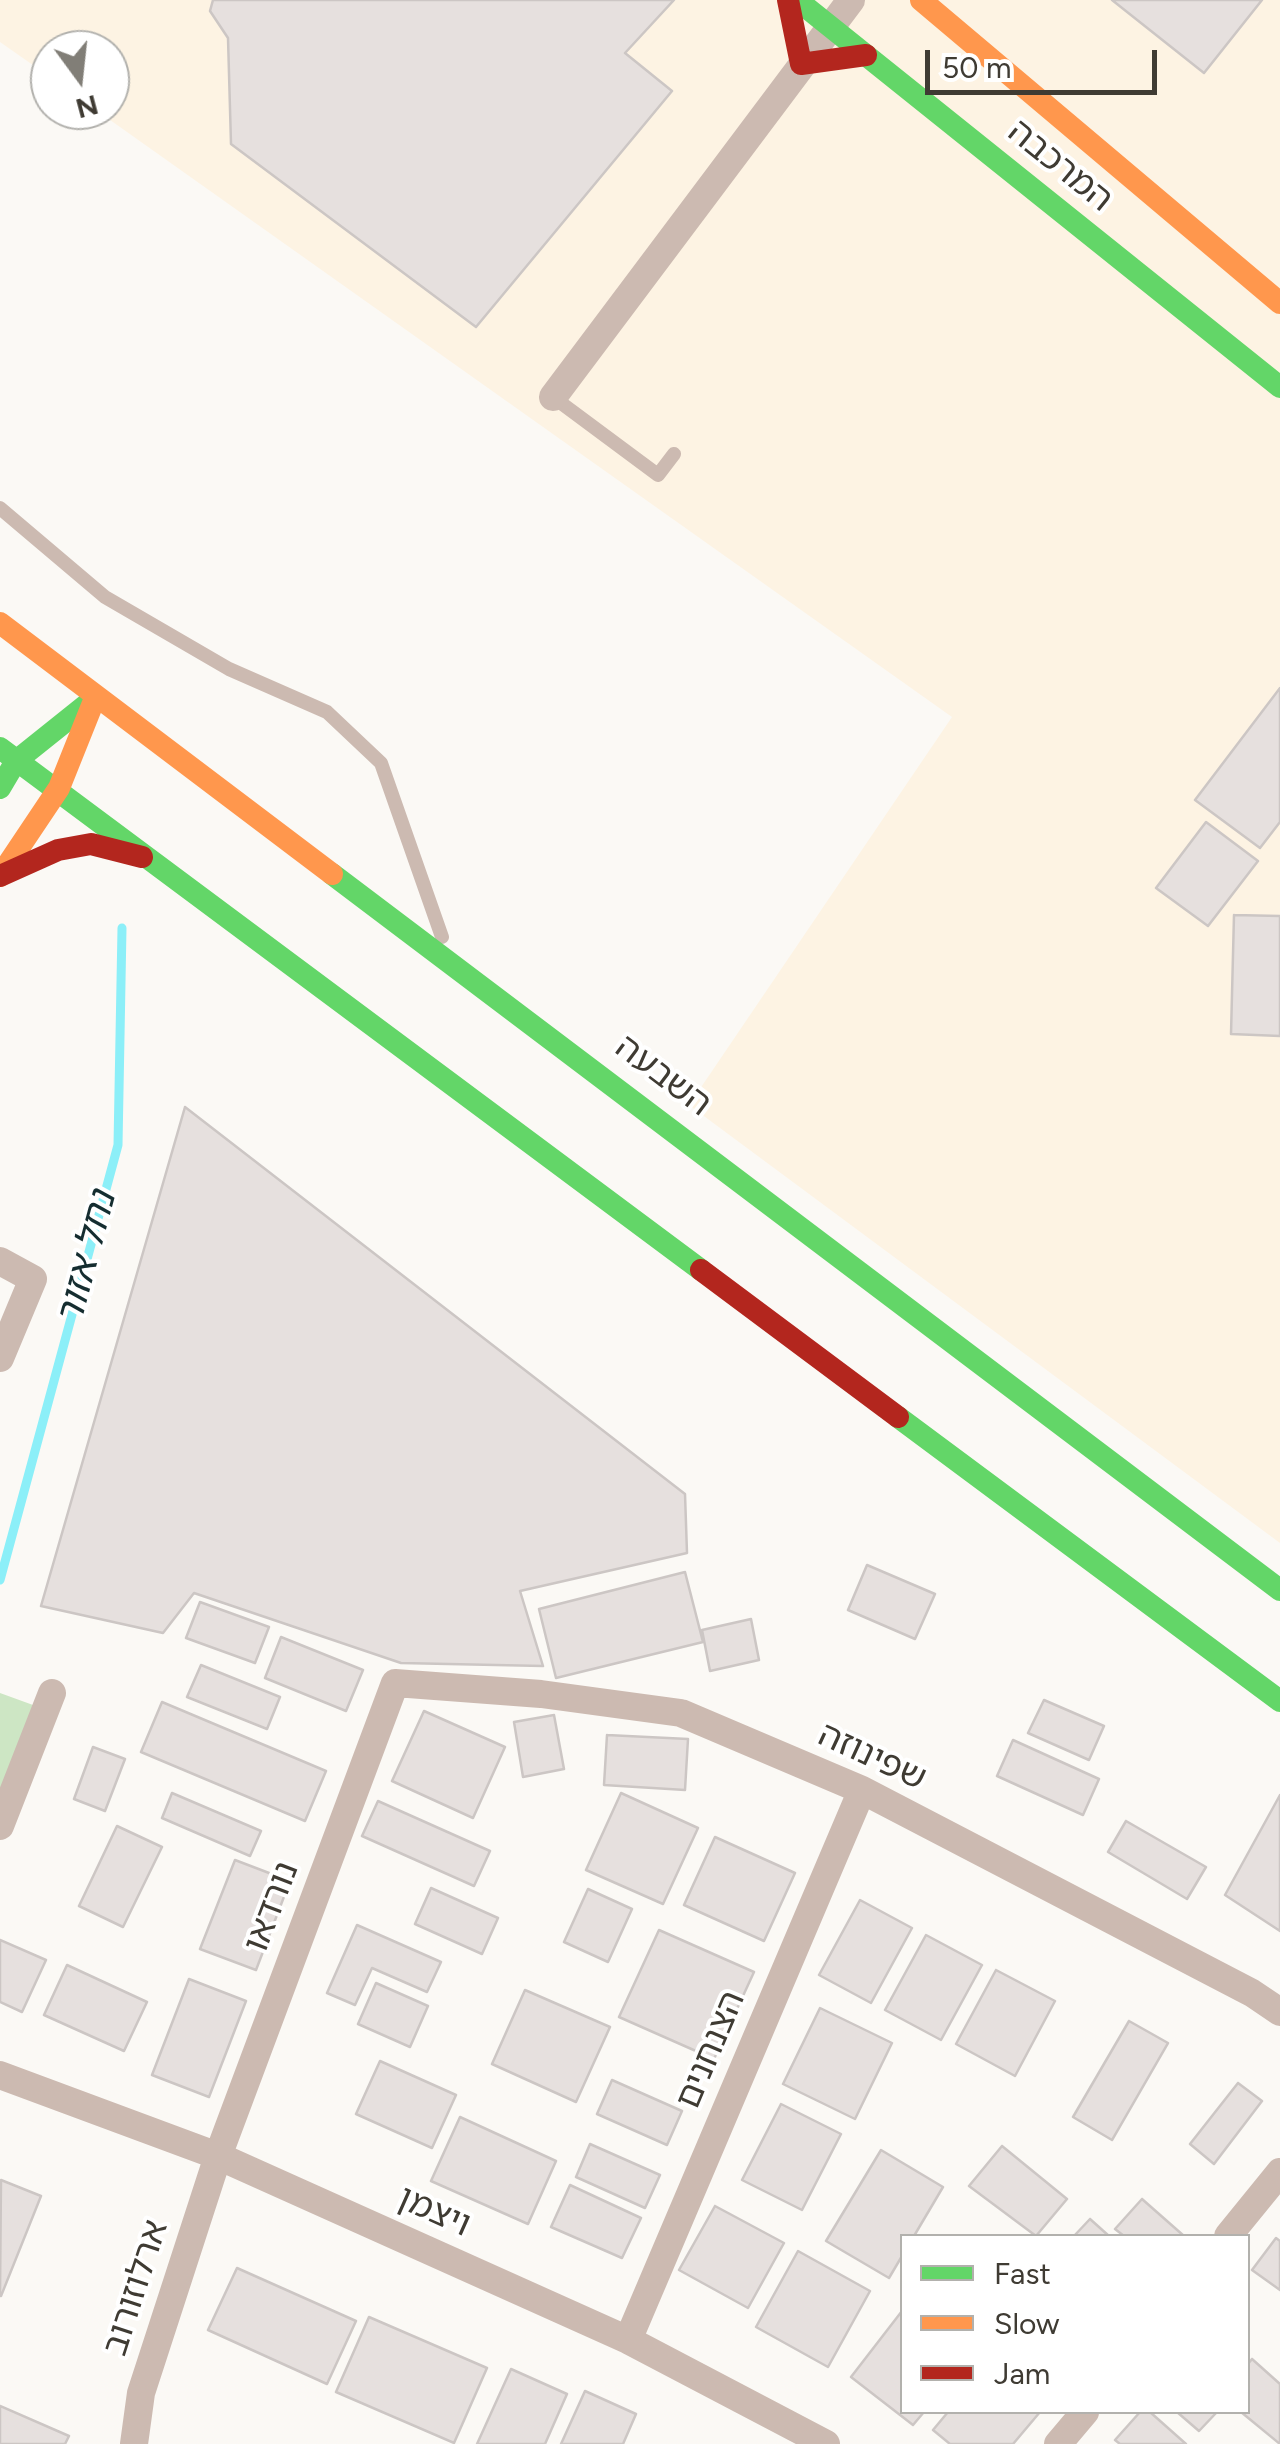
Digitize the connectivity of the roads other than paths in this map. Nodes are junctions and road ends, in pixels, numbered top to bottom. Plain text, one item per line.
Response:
1 (788, 0) edge
2 (797, 0) edge
3 (851, 0) edge
4 (921, 0) edge
5 (833, 13) edge
6 (866, 55) junction
7 (801, 64) junction
8 (1280, 303) edge
9 (1280, 387) edge
10 (553, 397) joint
11 (674, 454) dead end
12 (0, 508) edge
13 (0, 624) edge
14 (94, 698) junction
15 (8, 755) edge
16 (0, 788) edge
17 (58, 788) junction
18 (160, 863) junction
19 (0, 876) edge
20 (453, 965) junction
21 (0, 1261) edge
22 (0, 1358) edge
23 (1106, 1568) junction
24 (1280, 1590) edge
25 (1264, 1658) dead end
26 (395, 1683) joint
27 (52, 1693) dead end
28 (1280, 1701) edge
29 (862, 1790) junction
30 (0, 1826) edge
31 (1280, 2012) edge
32 (0, 2075) edge
33 (218, 2156) junction
34 (1280, 2172) edge
35 (1230, 2234) edge
36 (628, 2340) junction
37 (1083, 2414) edge
38 (134, 2444) edge
39 (826, 2444) edge
40 (1058, 2444) edge

1 - 7 main road
2 - 5 main road, המרכבה
3 - 5 street
4 - 8 main road, המרכבה
5 - 6 main road, המרכבה
5 - 7 street
6 - 7 main road
6 - 9 main road, המרכבה
7 - 10 street
10 - 11 lane
12 - 20 lane
13 - 14 main road, השבעה
14 - 15 main road
14 - 17 main road
14 - 20 main road, השבעה
15 - 16 main road
15 - 17 main road
17 - 18 main road
17 - 19 main road
18 - 19 main road
18 - 23 main road
20 - 24 main road, השבעה
21 - 22 street
23 - 25 main road
23 - 28 main road
26 - 29 street, שפינוזה
26 - 33 street, נורדאו
27 - 30 street
29 - 31 street, שפינוזה
29 - 36 street, הצנחנים
32 - 33 street, ויצמן
33 - 36 street, ויצמן
33 - 38 street, ארלוזורוב
34 - 35 street
36 - 39 street, ויצמן
37 - 40 street

